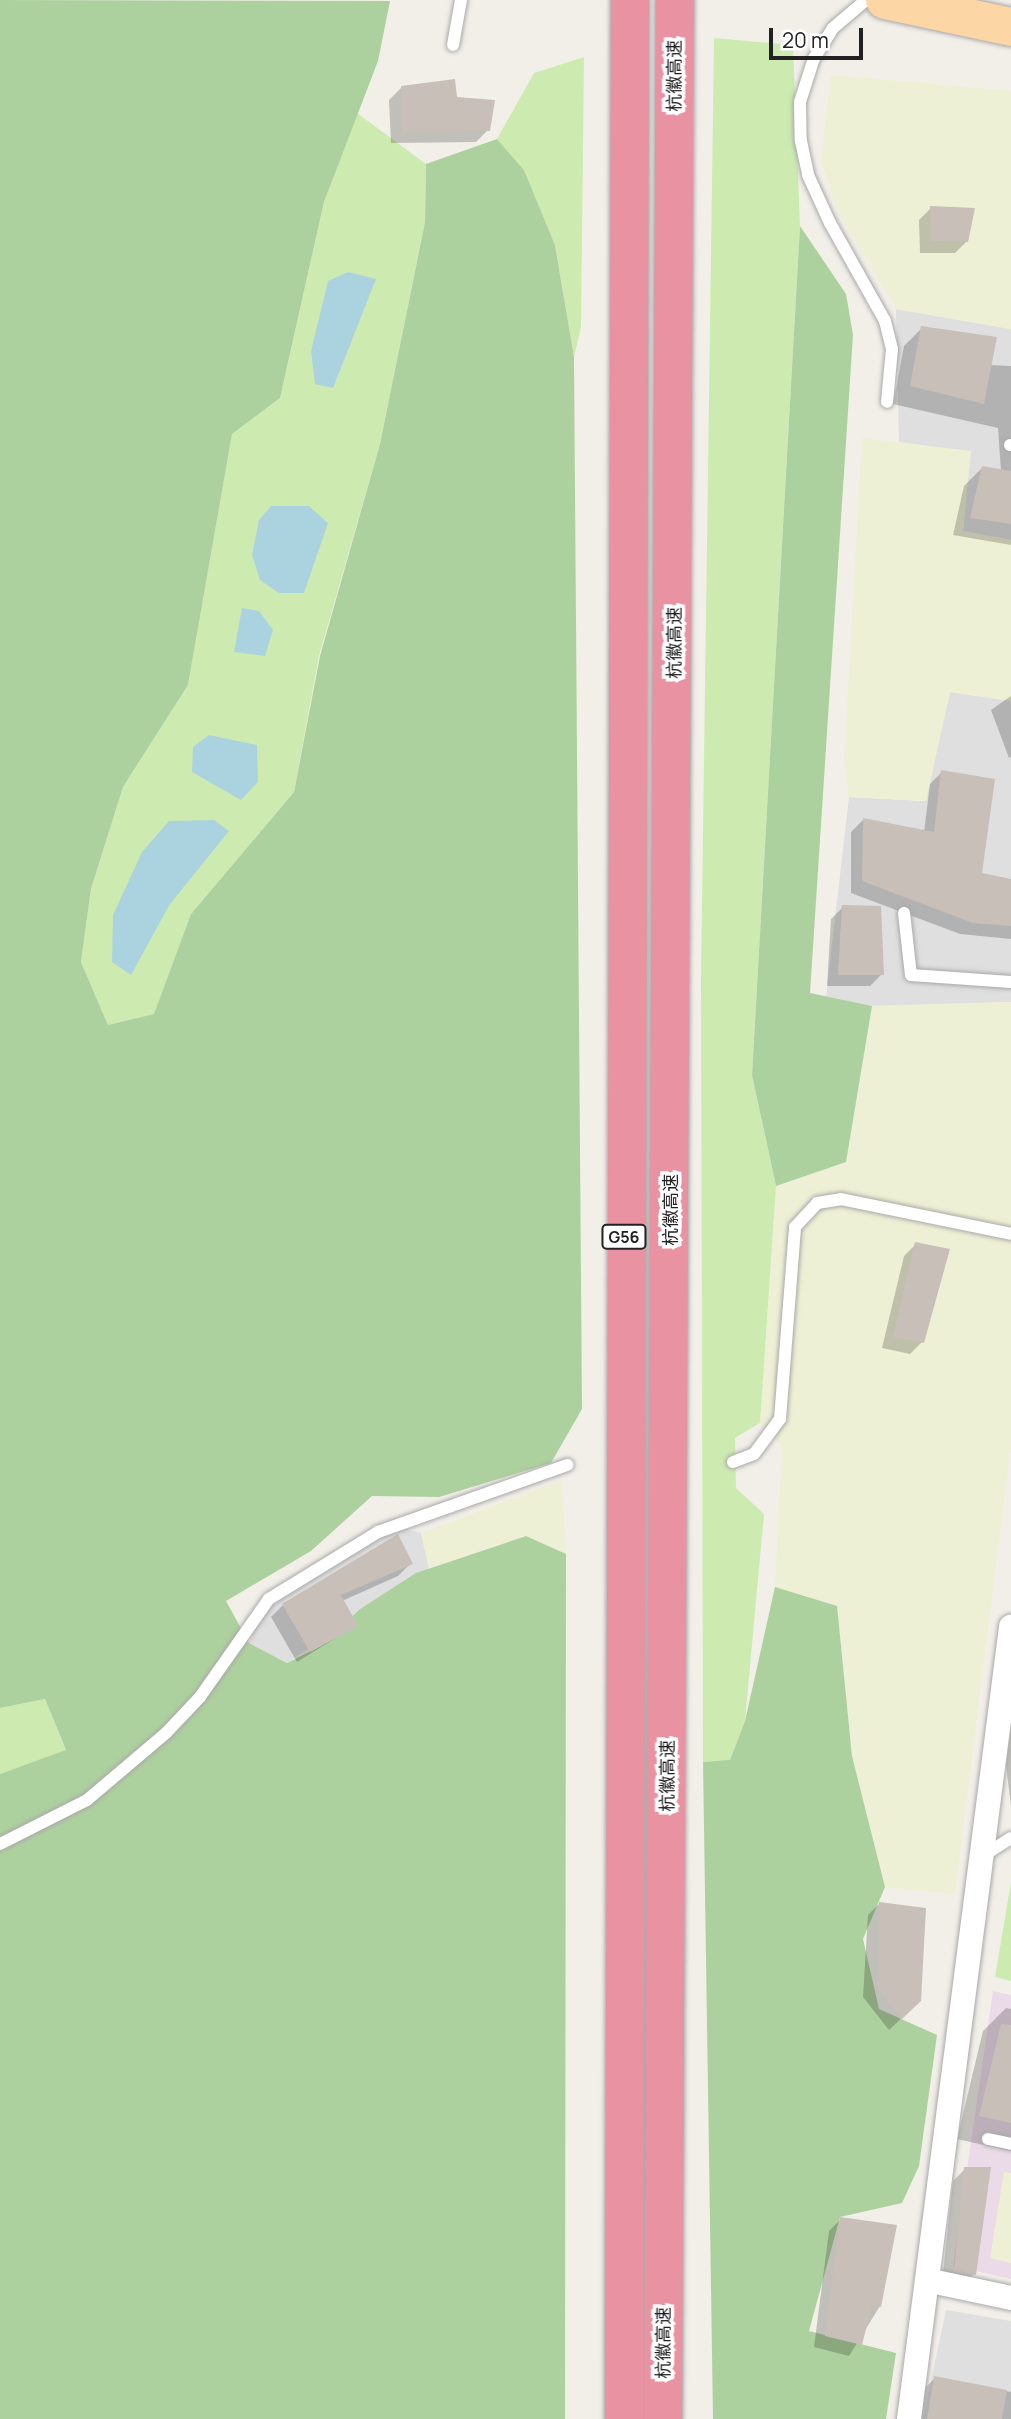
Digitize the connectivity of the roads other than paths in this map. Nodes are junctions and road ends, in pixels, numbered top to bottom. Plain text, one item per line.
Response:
1 (461, 0) edge
2 (630, 0) edge
3 (675, 0) edge
4 (866, 0) edge
5 (885, 0) edge
6 (1011, 27) edge
7 (453, 45) dead end
8 (887, 402) dead end
9 (904, 913) dead end
10 (1011, 982) edge
11 (1011, 1234) edge
12 (733, 1462) dead end
13 (567, 1465) dead end
14 (1011, 1627) edge
15 (1011, 1838) edge
16 (0, 1844) edge
17 (983, 1856) junction
18 (988, 2139) dead end
19 (1011, 2144) edge
20 (931, 2281) junction
21 (1011, 2298) edge
22 (624, 2419) edge
23 (663, 2419) edge
24 (909, 2419) edge

1 - 7 lane
2 - 22 highway, G56
3 - 23 highway, 杭徽高速 / G56
4 - 8 lane
5 - 6 main road
9 - 10 lane
11 - 12 lane
13 - 16 lane
14 - 17 street
15 - 17 lane
17 - 20 street
18 - 19 lane
20 - 21 street
20 - 24 street

